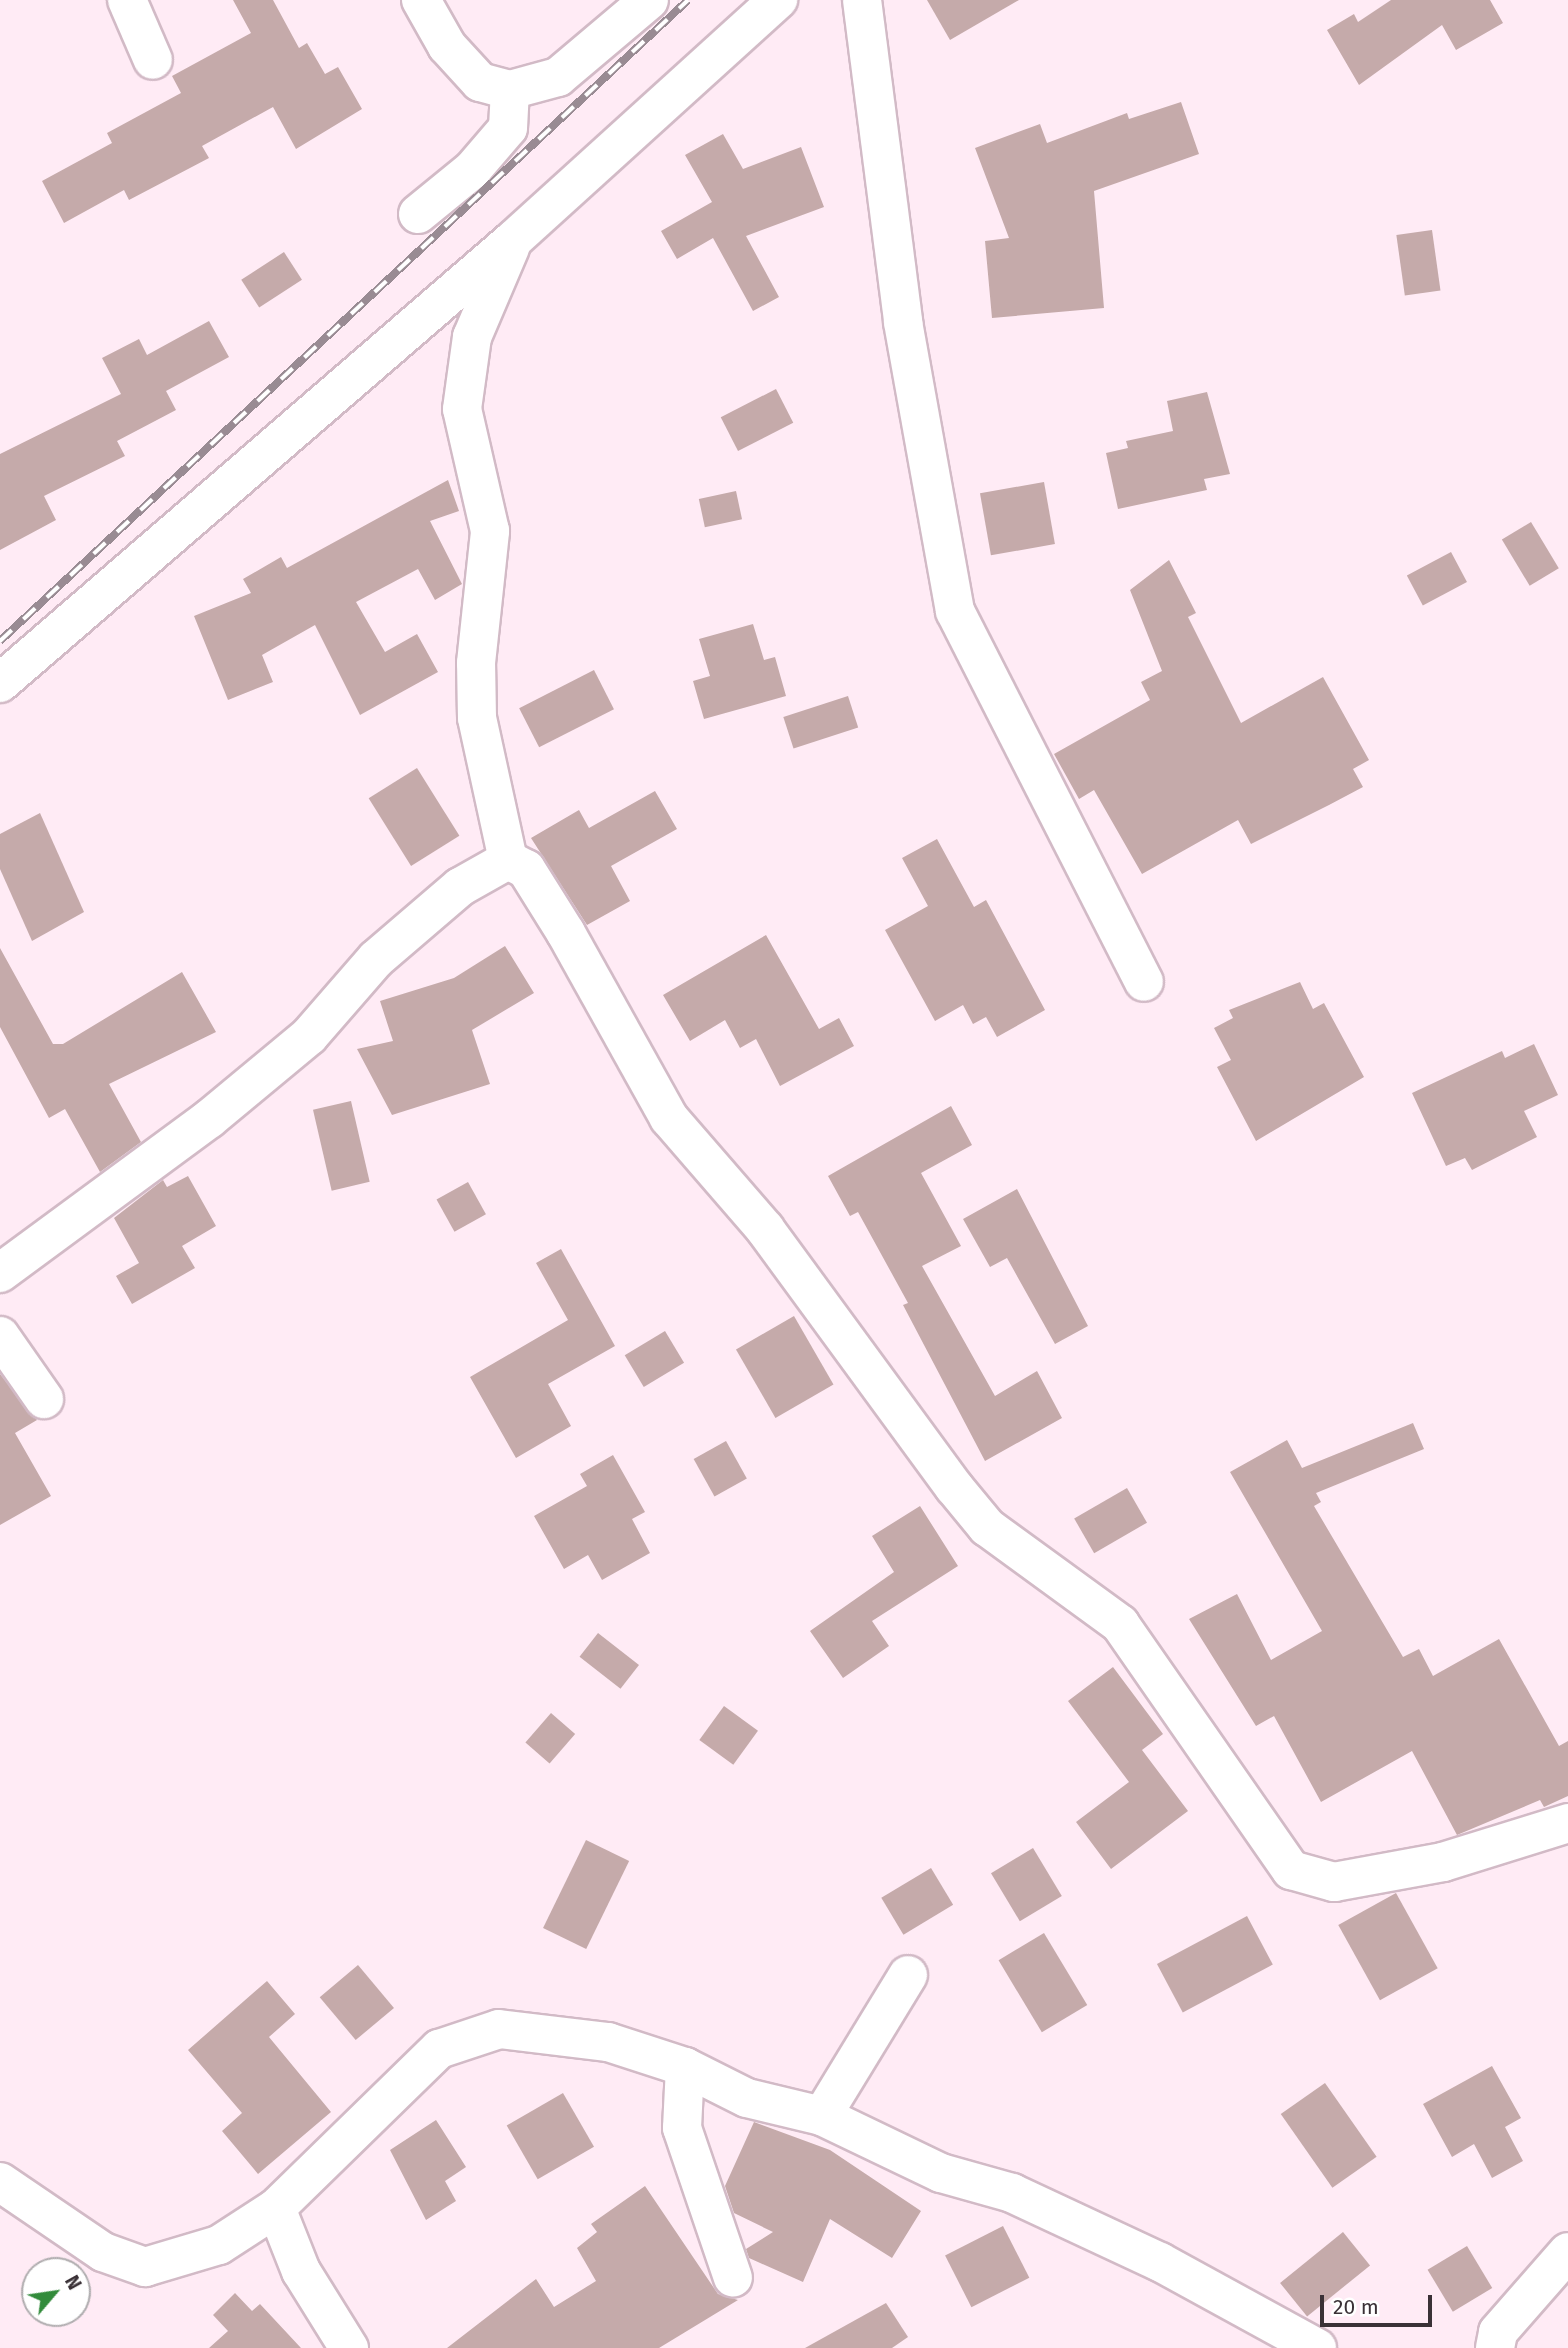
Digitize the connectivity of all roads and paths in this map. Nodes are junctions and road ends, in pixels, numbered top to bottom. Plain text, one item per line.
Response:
1 (127, 0) edge
2 (421, 0) edge
3 (649, 0) edge
4 (778, 0) edge
5 (862, 0) edge
6 (153, 60) dead end
7 (510, 90) junction
8 (418, 214) dead end
9 (513, 240) junction
10 (14, 657) edge
11 (0, 683) edge
12 (508, 860) junction
13 (1144, 982) dead end
14 (0, 1273) edge
15 (0, 1336) edge
16 (44, 1399) dead end
17 (1568, 1823) edge
18 (908, 1975) dead end
19 (685, 2067) junction
20 (822, 2116) junction
21 (0, 2182) edge
22 (276, 2208) junction
23 (1568, 2252) edge
24 (733, 2278) dead end
25 (349, 2348) edge
26 (1317, 2348) edge
27 (1495, 2348) edge

1 - 6 street
2 - 7 street
3 - 7 street
4 - 9 street
5 - 13 street
7 - 8 street
9 - 10 street
9 - 12 street
10 - 11 street
12 - 14 street
12 - 17 street
15 - 16 street
18 - 20 street
19 - 20 street
19 - 22 street
19 - 24 street
20 - 26 street
21 - 22 street
22 - 25 street
23 - 27 street

